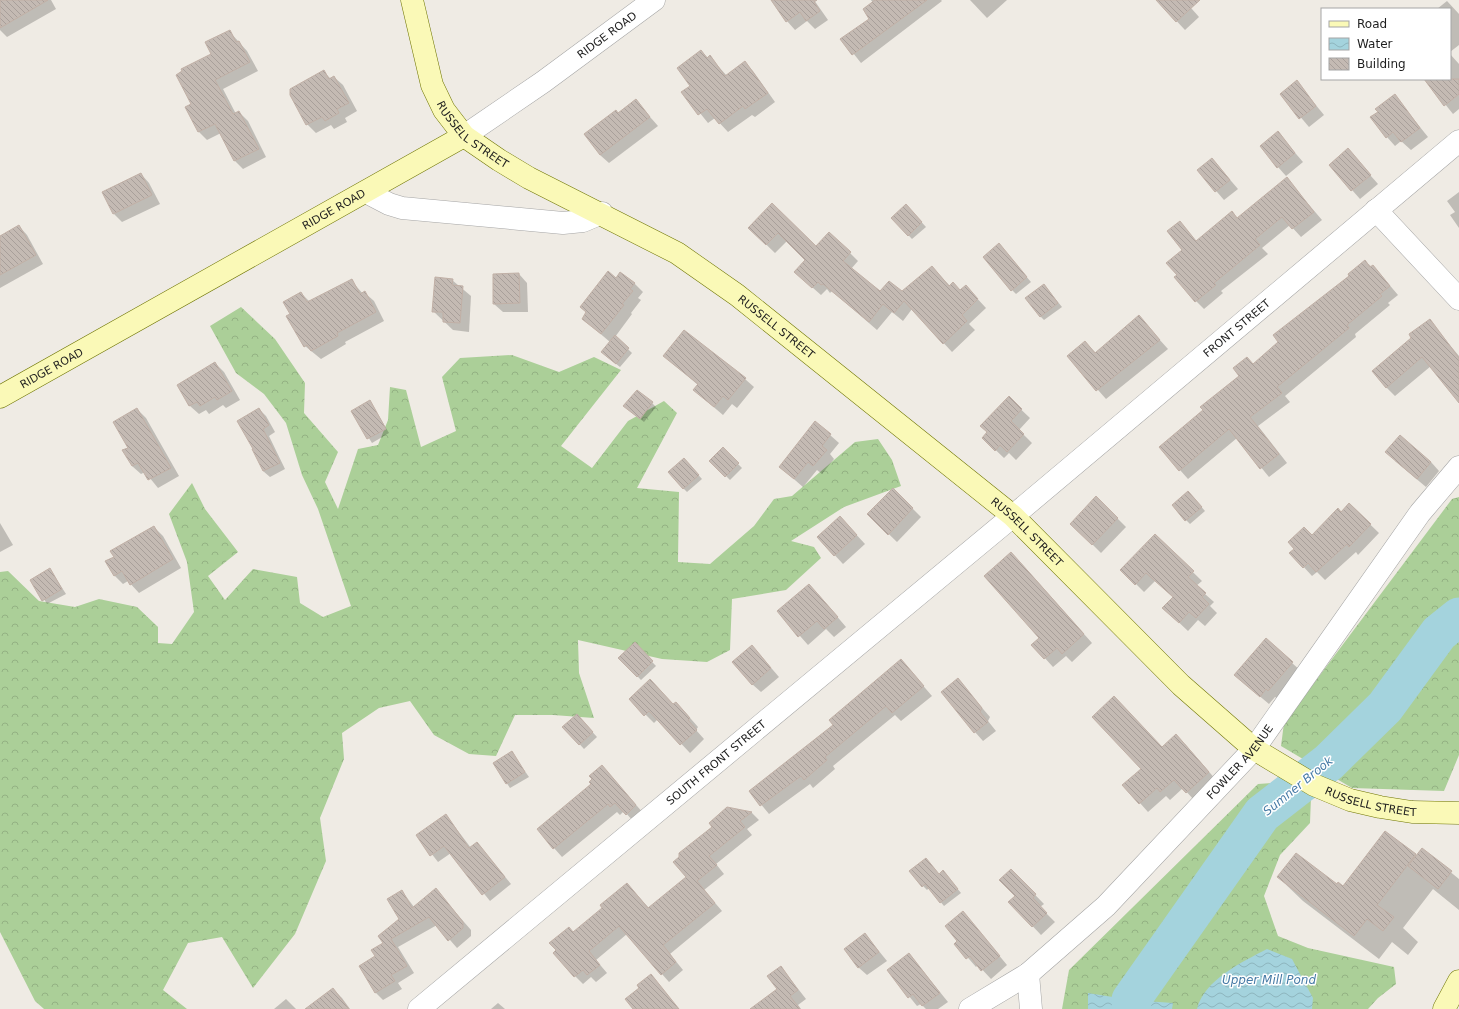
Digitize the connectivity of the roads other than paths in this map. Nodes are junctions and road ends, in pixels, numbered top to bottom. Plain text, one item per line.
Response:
1 (412, 0) edge
2 (654, 0) edge
3 (464, 136) junction
4 (1459, 141) edge
5 (366, 192) junction
6 (1376, 210) junction
7 (602, 213) junction
8 (1459, 299) edge
9 (0, 397) edge
10 (1459, 467) edge
11 (1013, 516) junction
12 (1254, 749) junction
13 (1459, 813) edge
14 (1028, 974) junction
15 (1459, 981) edge
16 (419, 1009) edge
17 (970, 1009) edge
18 (1031, 1009) edge
19 (1444, 1009) edge

1 - 3 main road, RUSSELL STREET
2 - 3 street, RIDGE ROAD
3 - 5 main road, RIDGE ROAD
3 - 7 main road, RUSSELL STREET
4 - 6 street, FRONT STREET
5 - 7 street
5 - 9 main road, RIDGE ROAD
6 - 8 street
6 - 11 street, FRONT STREET
7 - 11 main road, RUSSELL STREET
10 - 12 street, FOWLER AVENUE
11 - 12 main road, RUSSELL STREET
11 - 16 street, SOUTH FRONT STREET
12 - 13 main road, RUSSELL STREET
12 - 14 street, FOWLER AVENUE
14 - 17 street, FOWLER AVENUE
14 - 18 street
15 - 19 main road

